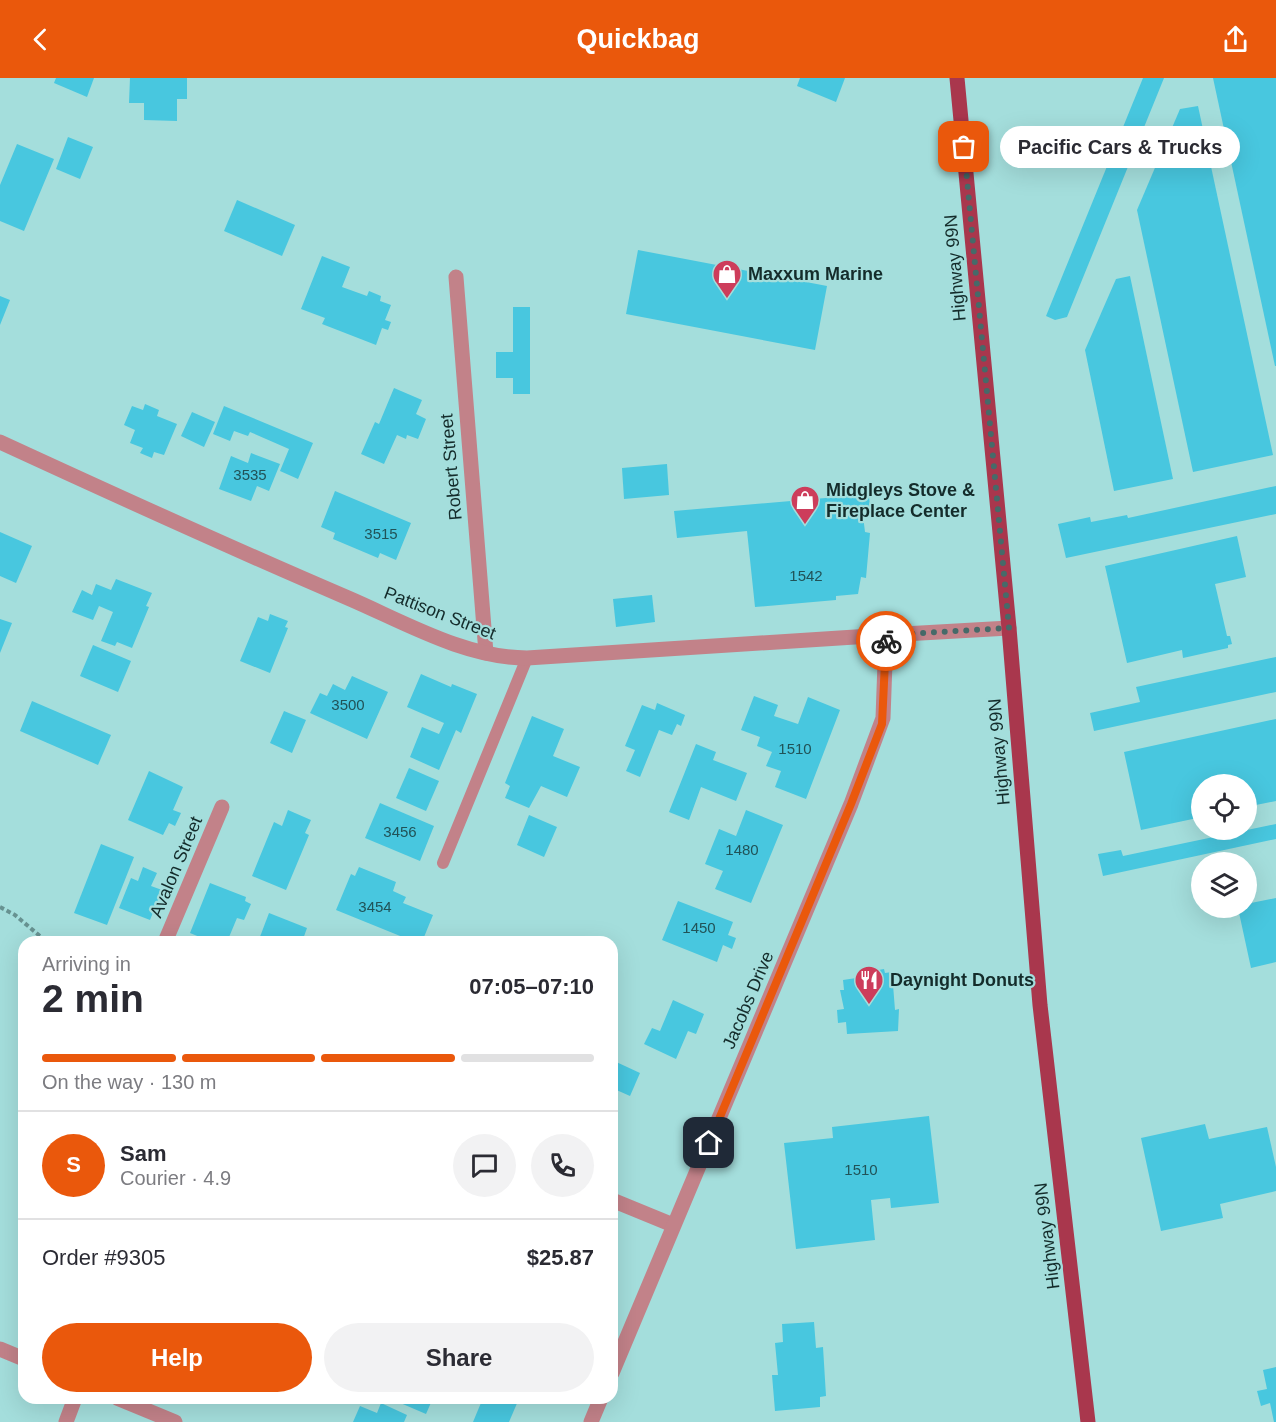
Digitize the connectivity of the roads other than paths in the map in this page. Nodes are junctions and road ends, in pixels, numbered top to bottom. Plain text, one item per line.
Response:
1 (957, 78) edge
2 (456, 277) dead end
3 (0, 442) edge
4 (1009, 628) junction
5 (886, 635) junction
6 (486, 653) junction
7 (527, 658) junction
8 (222, 807) dead end
9 (443, 863) dead end
10 (168, 936) edge
11 (618, 1202) edge
12 (673, 1225) junction
13 (0, 1349) edge
14 (18, 1356) edge
15 (618, 1358) edge
16 (73, 1404) edge
17 (132, 1404) edge
18 (599, 1404) edge
19 (66, 1422) edge
20 (175, 1422) edge
21 (591, 1422) edge
22 (1088, 1422) edge

1 - 4 main road, Highway 99N
2 - 6 street, Robert Street
3 - 6 street, Pattison Street
4 - 5 street, Pattison Street
4 - 22 main road, Highway 99N
5 - 7 street, Pattison Street
5 - 12 street, Jacobs Drive
6 - 7 street, Pattison Street
7 - 9 lane
8 - 10 street, Avalon Street
11 - 12 street
12 - 15 street, Jacobs Drive
13 - 14 street
16 - 19 street
17 - 20 street
18 - 21 street

